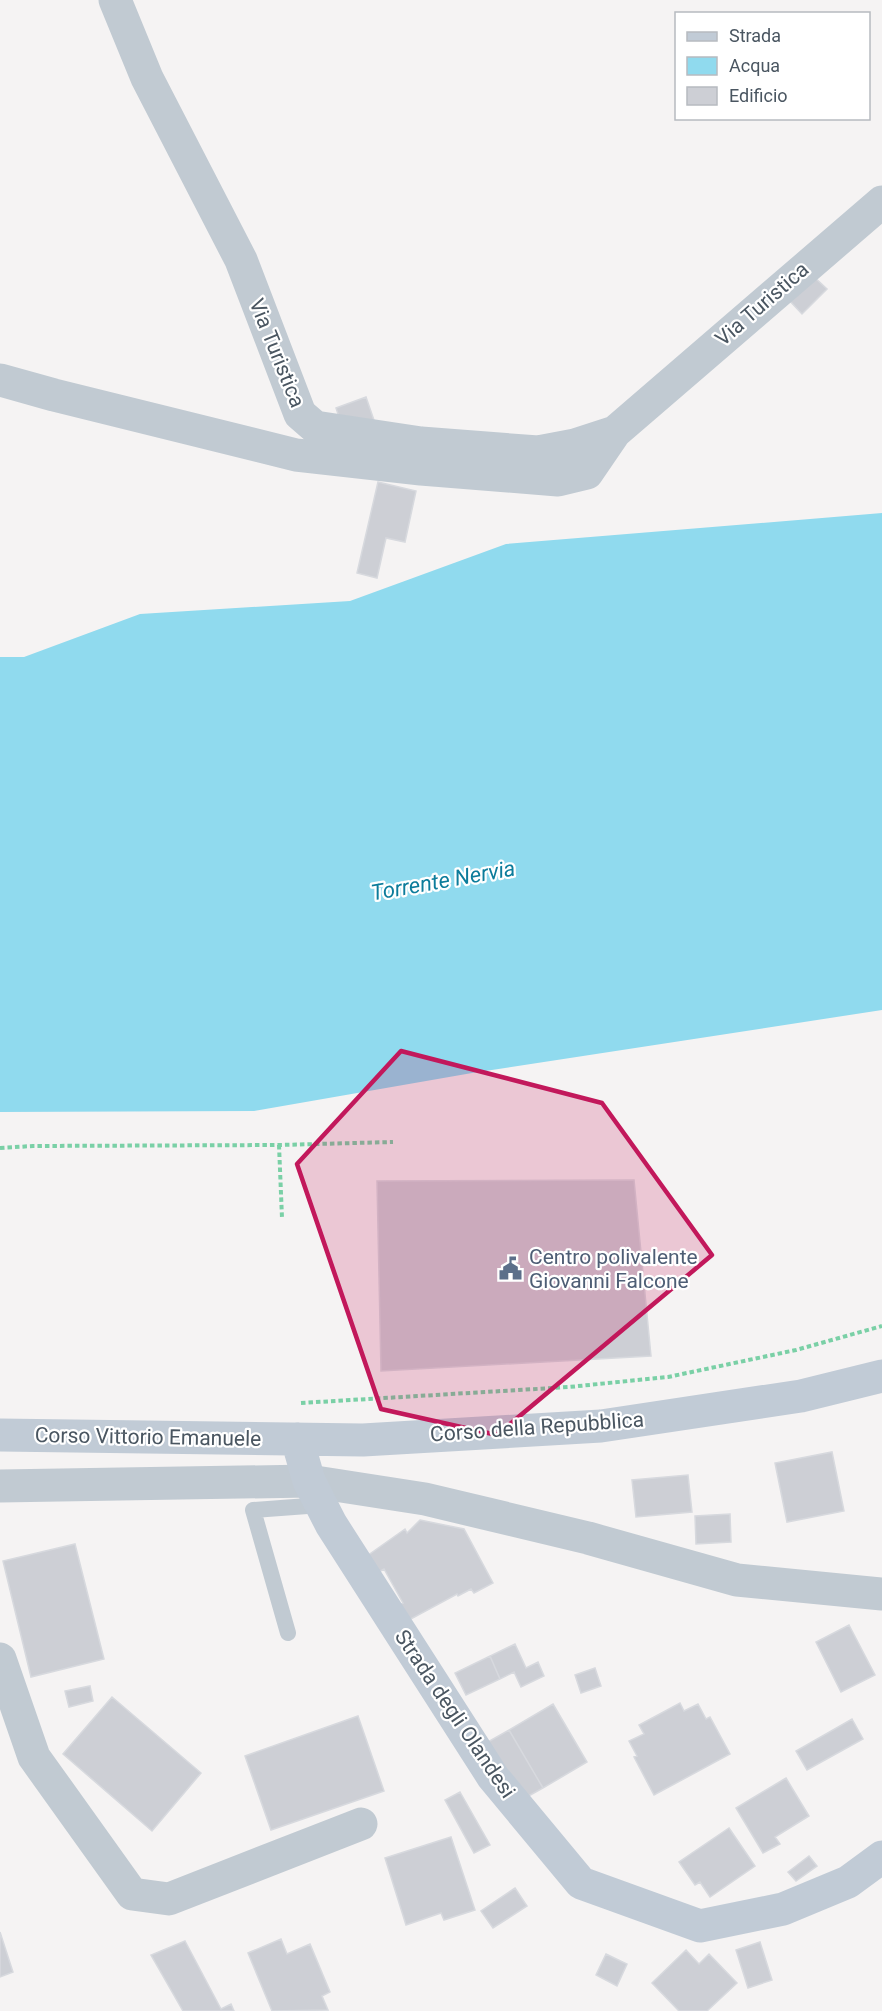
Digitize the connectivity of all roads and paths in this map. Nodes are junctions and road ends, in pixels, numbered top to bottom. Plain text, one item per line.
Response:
1 (115, 0) edge
2 (882, 202) edge
3 (0, 380) edge
4 (615, 432) junction
5 (393, 1142) dead end
6 (279, 1145) junction
7 (0, 1148) edge
8 (282, 1218) dead end
9 (882, 1326) edge
10 (882, 1376) edge
11 (291, 1404) dead end
12 (0, 1435) edge
13 (297, 1438) junction
14 (0, 1486) edge
15 (315, 1493) junction
16 (882, 1594) edge
17 (288, 1633) dead end
18 (0, 1659) edge
19 (361, 1824) dead end
20 (882, 1857) edge

1 - 4 street, Via Turistica
2 - 4 street, Via Turistica
3 - 4 street, Via Turistica
5 - 6 path
6 - 7 path
6 - 8 path
9 - 11 path
10 - 13 main road, Corso della Repubblica
12 - 13 main road, Corso Vittorio Emanuele
13 - 15 main road, Strada degli Olandesi
14 - 15 street
15 - 16 street
15 - 17 lane
15 - 20 main road, Strada degli Olandesi
18 - 19 street

